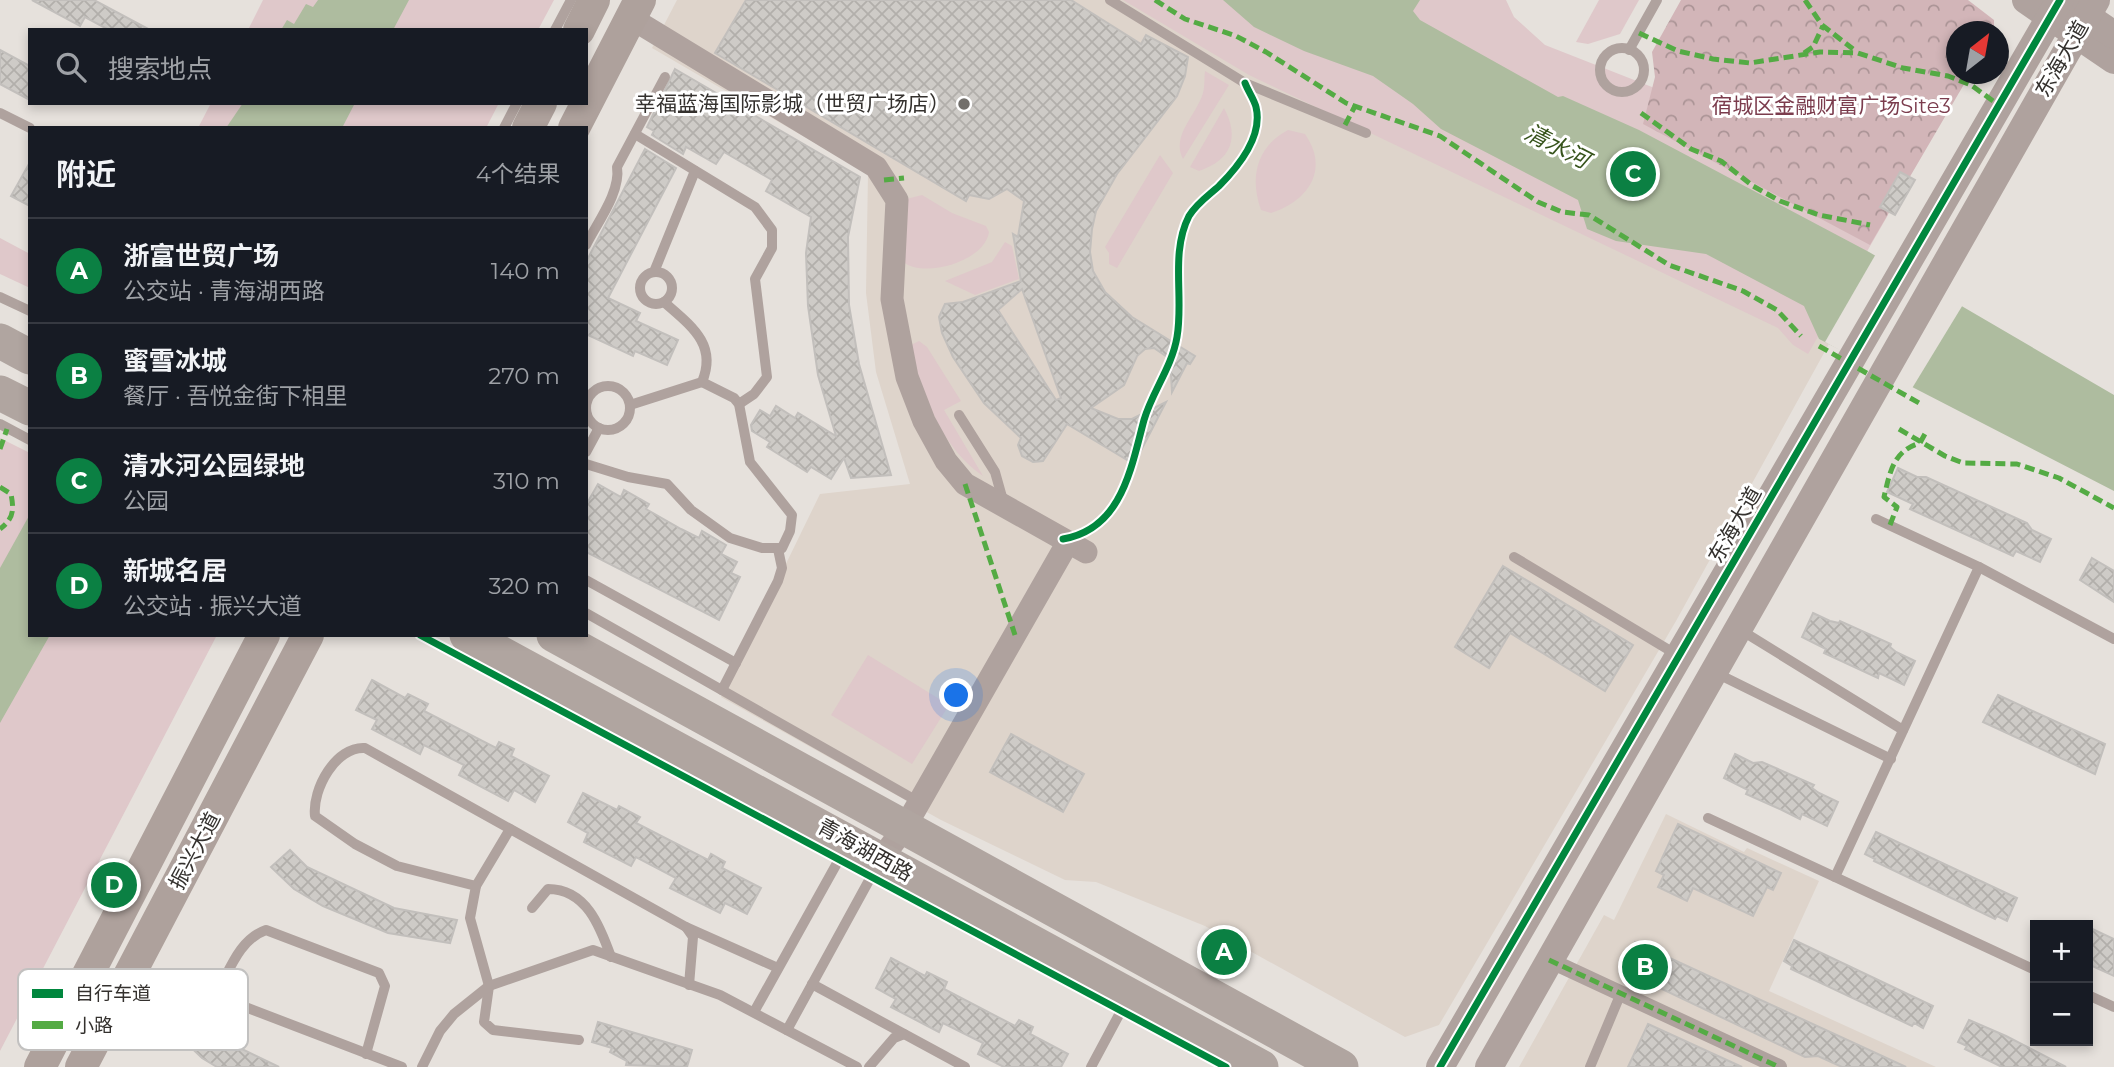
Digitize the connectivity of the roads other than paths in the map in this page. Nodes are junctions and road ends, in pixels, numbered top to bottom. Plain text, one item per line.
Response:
1 (1110, 0) edge
2 (1657, 0) edge
3 (2026, 0) edge
4 (587, 1) edge
5 (2058, 6) edge
6 (636, 9) edge
7 (2087, 17) edge
8 (557, 28) edge
9 (580, 28) edge
10 (2114, 35) edge
11 (1629, 50) junction
12 (2114, 60) edge
13 (665, 78) dead end
14 (588, 101) edge
15 (516, 105) edge
16 (540, 105) edge
17 (586, 105) edge
18 (0, 113) edge
19 (505, 126) edge
20 (529, 126) edge
21 (575, 126) edge
22 (28, 127) edge
23 (1366, 133) dead end
24 (635, 134) junction
25 (695, 171) junction
26 (588, 241) edge
27 (654, 272) junction
28 (0, 297) edge
29 (664, 302) junction
30 (28, 310) edge
31 (0, 341) edge
32 (28, 355) edge
33 (702, 382) junction
34 (588, 397) edge
35 (739, 404) junction
36 (630, 405) junction
37 (11, 412) edge
38 (959, 415) dead end
39 (599, 428) junction
40 (28, 437) edge
41 (588, 448) edge
42 (588, 465) edge
43 (1005, 506) junction
44 (1876, 519) dead end
45 (778, 549) junction
46 (1514, 557) dead end
47 (1979, 567) junction
48 (588, 581) edge
49 (588, 614) edge
50 (1738, 628) junction
51 (471, 637) edge
52 (558, 637) edge
53 (2114, 639) edge
54 (282, 643) edge
55 (1679, 656) junction
56 (736, 663) junction
57 (1713, 671) junction
58 (722, 690) junction
59 (1903, 730) junction
60 (1891, 759) junction
61 (912, 814) junction
62 (1708, 818) dead end
63 (510, 829) junction
64 (849, 842) junction
65 (881, 859) junction
66 (1835, 877) junction
67 (476, 887) junction
68 (146, 904) junction
69 (533, 908) dead end
70 (686, 927) junction
71 (611, 957) junction
72 (1549, 960) junction
73 (778, 968) junction
74 (2030, 968) edge
75 (104, 969) edge
76 (120, 969) edge
77 (230, 969) edge
78 (812, 984) junction
79 (689, 985) junction
80 (489, 986) junction
81 (1620, 993) junction
82 (1129, 996) junction
83 (2093, 997) edge
84 (2114, 1007) edge
85 (248, 1008) edge
86 (754, 1012) junction
87 (787, 1030) junction
88 (904, 1034) junction
89 (579, 1040) dead end
90 (51, 1050) edge
91 (88, 1050) edge
92 (366, 1054) junction
93 (40, 1067) edge
94 (81, 1067) edge
95 (402, 1067) edge
96 (422, 1067) edge
97 (857, 1067) edge
98 (869, 1067) edge
99 (965, 1067) edge
100 (1091, 1067) edge
101 (1261, 1067) edge
102 (1341, 1067) edge
103 (1440, 1067) edge
104 (1489, 1067) edge
105 (1591, 1067) edge
106 (1779, 1067) edge

1 - 23 lane
2 - 11 lane
3 - 5 street
4 - 8 lane
4 - 9 main road
5 - 7 street
5 - 55 street, 东海大道
6 - 14 main road
6 - 43 street
7 - 10 street
7 - 12 street
7 - 50 street, 东海大道
11 - 11 lane
13 - 24 lane
15 - 19 lane
16 - 20 main road
17 - 21 main road
18 - 22 lane
24 - 25 lane
24 - 26 lane
25 - 27 lane
25 - 35 lane
27 - 29 lane
27 - 29 lane
28 - 30 lane
29 - 33 lane
31 - 32 main road
33 - 35 lane
33 - 36 lane
34 - 36 lane
34 - 39 lane
35 - 45 lane
36 - 39 lane
37 - 40 lane
38 - 43 lane
39 - 41 lane
42 - 45 lane
43 - 61 street
44 - 47 lane
45 - 56 lane
46 - 55 lane
47 - 53 lane
47 - 59 lane
48 - 56 lane
49 - 58 lane
50 - 57 street, 东海大道
50 - 59 lane
51 - 64 main road, 青海湖西路
52 - 61 main road, 青海湖西路
54 - 68 main road, 振兴大道
55 - 103 street, 东海大道
56 - 58 lane
57 - 60 lane
57 - 72 street, 东海大道
58 - 61 lane
59 - 60 lane
60 - 66 lane
61 - 65 street
61 - 102 main road, 青海湖西路
62 - 66 lane
63 - 67 lane
63 - 67 lane
63 - 70 lane
64 - 65 main road, 青海湖西路
64 - 73 lane
65 - 78 lane
65 - 82 main road, 青海湖西路
66 - 74 lane
67 - 80 lane
68 - 75 main road, 振兴大道
68 - 76 main road, 振兴大道
69 - 71 lane
70 - 73 lane
70 - 79 lane
71 - 79 lane
71 - 80 lane
72 - 81 street
72 - 104 street, 东海大道
73 - 86 lane
77 - 92 lane
78 - 87 lane
78 - 88 lane
79 - 86 lane
80 - 89 lane
80 - 96 lane
81 - 105 lane
81 - 106 street
82 - 100 lane
82 - 101 main road, 青海湖西路
83 - 84 lane
85 - 92 lane
86 - 87 lane
87 - 97 lane
88 - 98 lane
88 - 99 lane
90 - 93 main road, 振兴大道
91 - 94 main road, 振兴大道
92 - 95 lane

